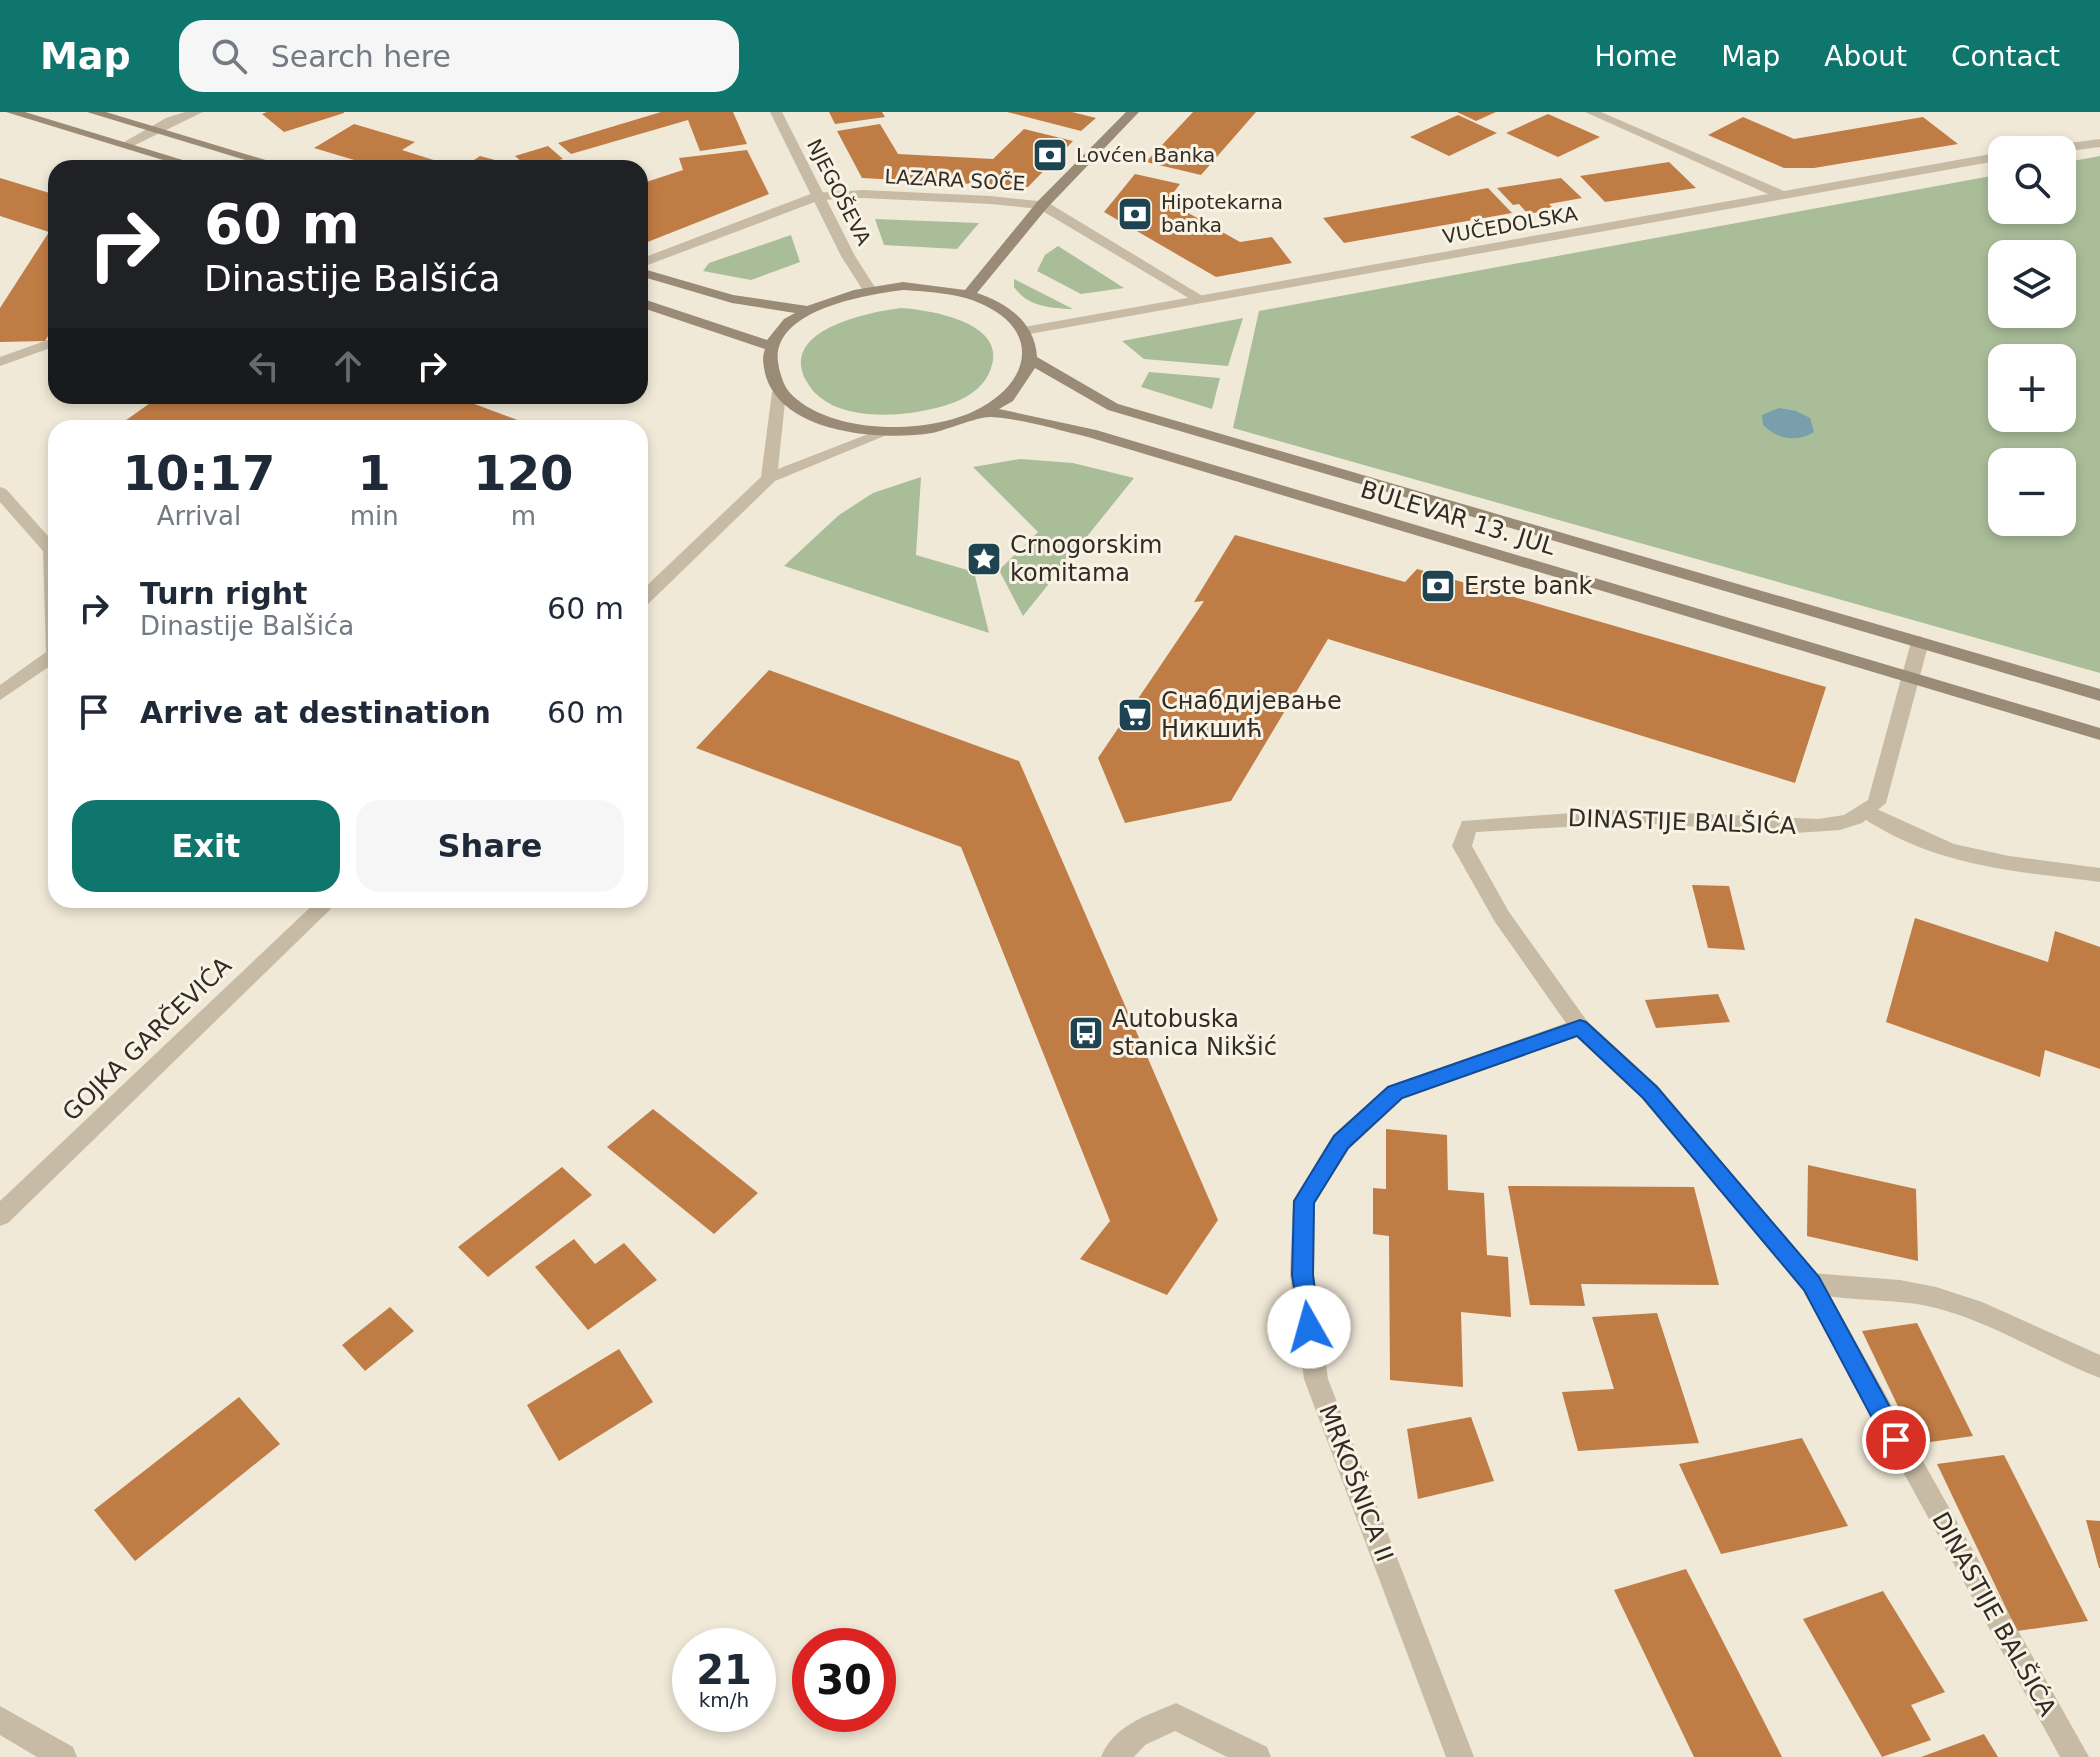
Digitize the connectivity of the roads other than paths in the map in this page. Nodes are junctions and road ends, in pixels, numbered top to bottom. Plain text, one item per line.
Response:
1 (12, 112) edge
2 (93, 112) edge
3 (197, 112) edge
4 (776, 112) edge
5 (1133, 112) edge
6 (1591, 112) edge
7 (152, 130) junction
8 (2100, 143) edge
9 (125, 145) junction
10 (2076, 146) edge
11 (1988, 159) edge
12 (176, 160) edge
13 (258, 160) edge
14 (818, 196) junction
15 (1786, 197) junction
16 (1042, 205) junction
17 (648, 261) edge
18 (648, 274) edge
19 (869, 289) junction
20 (968, 295) junction
21 (1202, 300) junction
22 (648, 305) edge
23 (807, 310) junction
24 (1024, 331) junction
25 (48, 344) edge
26 (771, 346) junction
27 (1030, 359) junction
28 (0, 362) edge
29 (779, 392) junction
30 (985, 411) junction
31 (886, 432) junction
32 (769, 478) junction
33 (0, 492) edge
34 (48, 547) edge
35 (648, 594) edge
36 (1920, 642) junction
37 (48, 659) edge
38 (1911, 678) junction
39 (0, 694) edge
40 (2100, 695) edge
41 (2100, 734) edge
42 (1868, 812) junction
43 (2100, 875) edge
44 (322, 908) edge
45 (1580, 1027) junction
46 (0, 1216) edge
47 (1811, 1283) junction
48 (2100, 1367) edge
49 (0, 1720) edge
50 (63, 1757) edge
51 (1115, 1757) edge
52 (1257, 1757) edge
53 (1460, 1757) edge
54 (2075, 1757) edge

1 - 9 main road
2 - 7 main road
3 - 7 street
4 - 14 street, NJEGOŠEVA
5 - 16 main road
6 - 15 street
7 - 9 street
7 - 13 main road
8 - 10 street
9 - 12 main road
11 - 15 street, VUČEDOLSKA
14 - 16 street, LAZARA SOČE
14 - 17 street
14 - 19 street, NJEGOŠEVA
15 - 21 street, VUČEDOLSKA
16 - 20 main road
16 - 21 street
18 - 23 main road
19 - 20 main road
19 - 23 main road
20 - 24 main road
21 - 24 street, VUČEDOLSKA
22 - 26 main road
23 - 26 main road
24 - 27 main road
25 - 28 street
26 - 29 main road
27 - 30 main road
27 - 36 main road, BULEVAR 13. JUL
29 - 31 main road
29 - 32 street
30 - 31 main road
30 - 38 main road, BULEVAR 13. JUL
31 - 32 street
32 - 35 street
33 - 34 street
36 - 38 street
36 - 40 main road, BULEVAR 13. JUL
37 - 39 street
38 - 41 main road, BULEVAR 13. JUL
38 - 42 street
42 - 43 street
42 - 45 street, DINASTIJE BALŠIĆA
44 - 46 street, GOJKA GARČEVIĆA
45 - 47 street, DINASTIJE BALŠIĆA
45 - 53 street, MRKOŠNICA II
47 - 48 street
47 - 54 street, DINASTIJE BALŠIĆA
49 - 50 street
51 - 52 street

